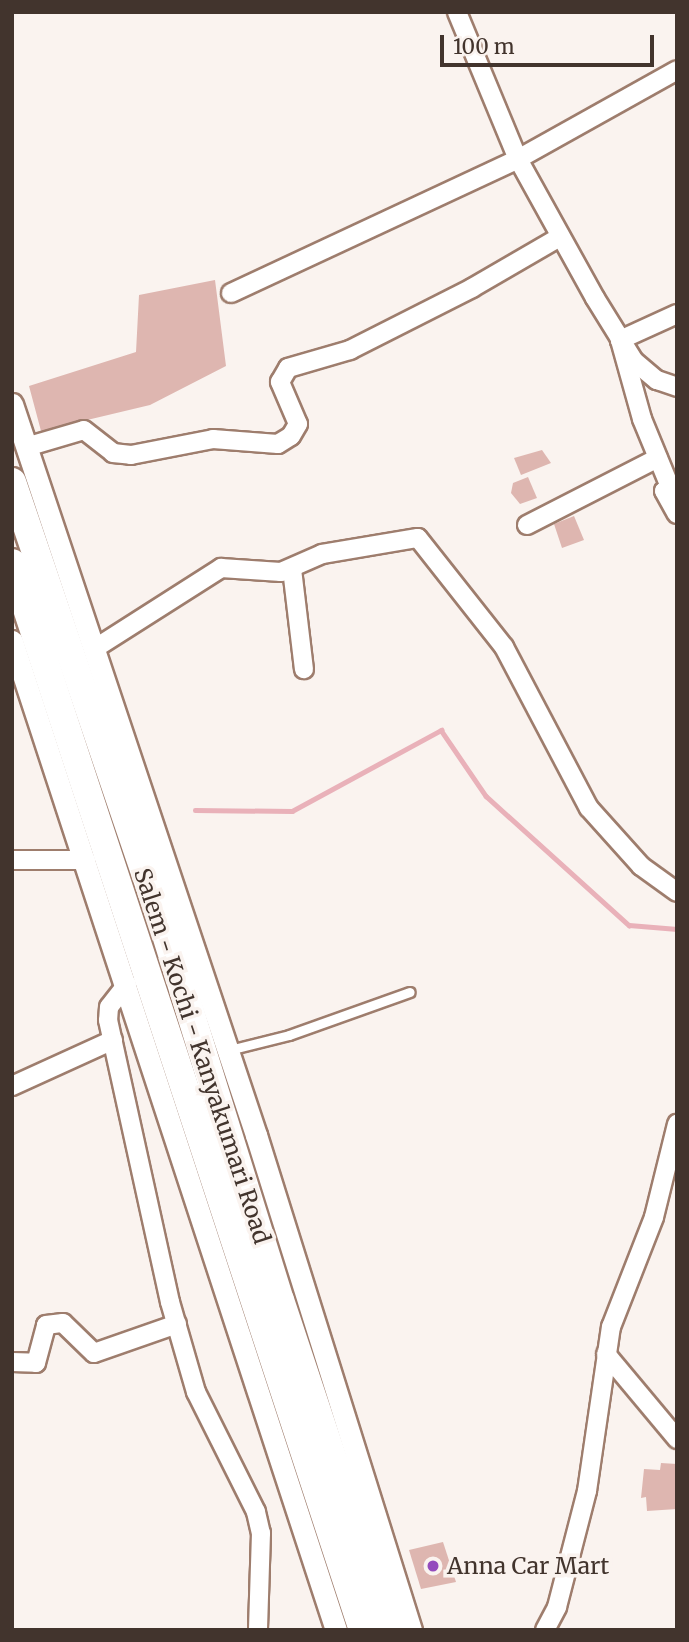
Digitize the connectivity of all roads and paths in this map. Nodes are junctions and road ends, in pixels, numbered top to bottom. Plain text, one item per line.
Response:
1 (457, 12) edge
2 (677, 70) edge
3 (518, 159) junction
4 (560, 237) junction
5 (230, 293) dead end
6 (677, 314) edge
7 (620, 340) junction
8 (677, 387) edge
9 (12, 404) edge
10 (26, 446) junction
11 (658, 458) junction
12 (12, 482) edge
13 (677, 514) edge
14 (527, 525) dead end
15 (12, 563) edge
16 (292, 569) junction
17 (12, 641) edge
18 (94, 649) junction
19 (304, 668) dead end
20 (12, 860) edge
21 (86, 860) junction
22 (677, 892) edge
23 (127, 984) junction
24 (410, 992) dead end
25 (113, 1040) junction
26 (228, 1051) junction
27 (12, 1086) edge
28 (677, 1124) edge
29 (177, 1324) junction
30 (606, 1354) junction
31 (12, 1362) edge
32 (677, 1439) edge
33 (258, 1630) edge
34 (336, 1630) edge
35 (363, 1630) edge
36 (390, 1630) edge
37 (411, 1630) edge
38 (545, 1630) edge

1 - 3 street
2 - 3 street
3 - 4 street
3 - 5 street
4 - 7 street
4 - 10 street
6 - 7 street
7 - 8 street
7 - 11 street
9 - 10 street
10 - 18 street
11 - 13 street
11 - 14 street
12 - 36 highway, Salem - Kochi - Kanyakumari Road
15 - 35 highway, Salem - Kochi - Kanyakumari Road
16 - 18 street
16 - 19 street
16 - 22 street
17 - 21 street
18 - 26 street
20 - 21 street
21 - 23 street
23 - 25 street
23 - 34 street
24 - 26 lane
25 - 27 street
25 - 29 street
26 - 37 street
28 - 30 street
29 - 31 street
29 - 33 street
30 - 32 street
30 - 38 street

